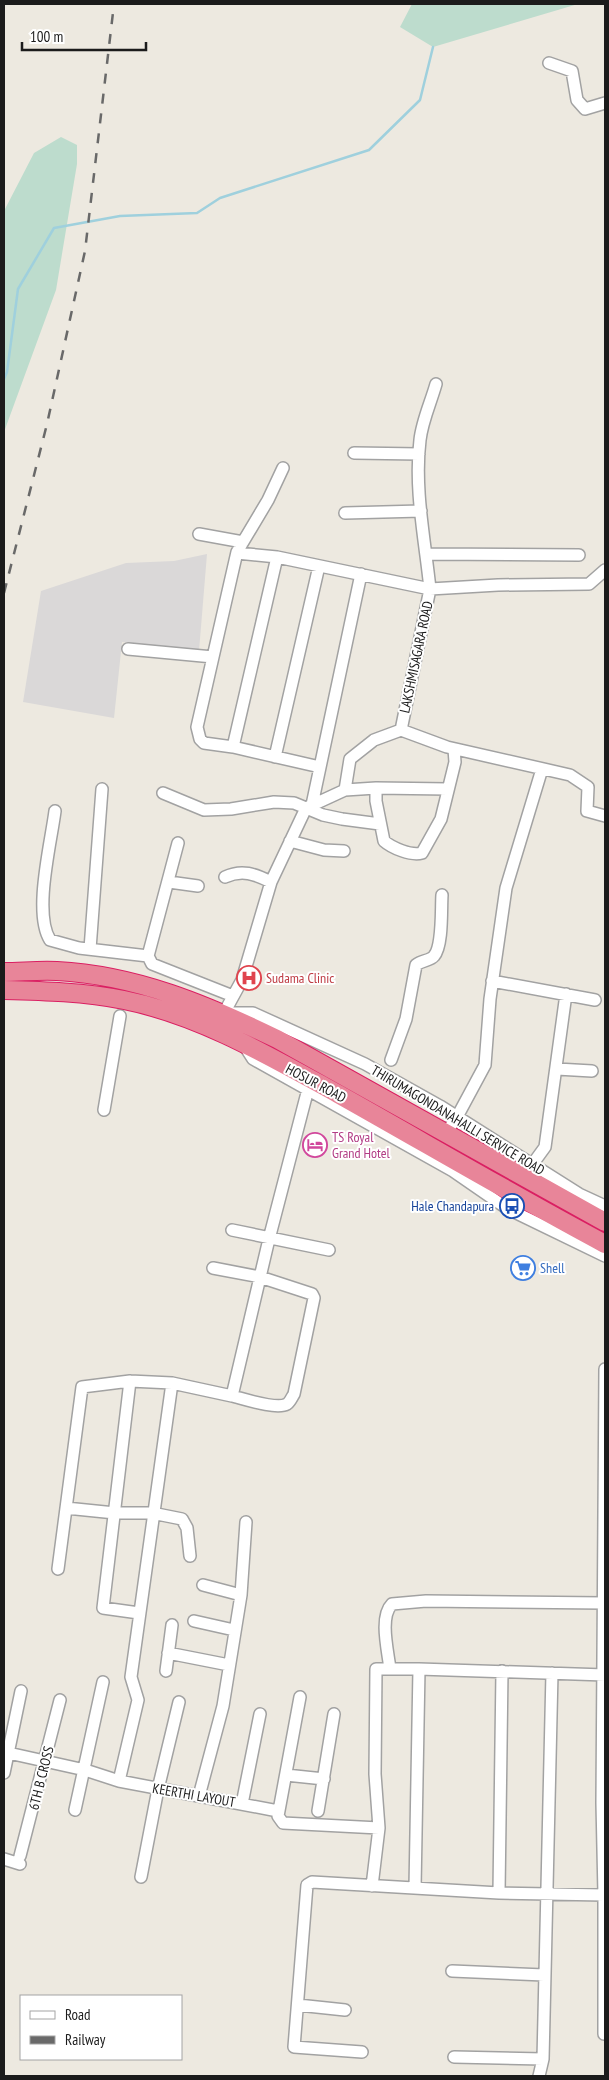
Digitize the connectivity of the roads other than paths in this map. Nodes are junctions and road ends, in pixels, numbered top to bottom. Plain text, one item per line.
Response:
1 (549, 63) dead end
2 (605, 103) edge
3 (436, 384) dead end
4 (354, 453) dead end
5 (419, 454) junction
6 (283, 468) dead end
7 (421, 511) junction
8 (345, 513) dead end
9 (199, 534) dead end
10 (244, 542) junction
11 (237, 553) junction
12 (426, 554) junction
13 (579, 555) dead end
14 (277, 557) junction
15 (319, 566) junction
16 (605, 570) edge
17 (361, 574) junction
18 (430, 589) junction
19 (128, 649) dead end
20 (213, 657) junction
21 (401, 730) junction
22 (233, 747) junction
23 (454, 748) junction
24 (275, 757) junction
25 (320, 767) junction
26 (542, 769) junction
27 (376, 788) junction
28 (102, 789) dead end
29 (448, 789) junction
30 (345, 790) junction
31 (164, 793) dead end
32 (309, 807) junction
33 (56, 811) dead end
34 (605, 816) edge
35 (380, 824) junction
36 (290, 841) junction
37 (178, 843) dead end
38 (344, 852) dead end
39 (226, 877) dead end
40 (169, 882) junction
41 (271, 882) junction
42 (198, 886) dead end
43 (442, 896) dead end
44 (90, 950) junction
45 (148, 956) junction
46 (4, 972) edge
47 (492, 981) junction
48 (4, 990) edge
49 (566, 994) junction
50 (233, 996) junction
51 (595, 1000) dead end
52 (224, 1013) junction
53 (120, 1016) dead end
54 (243, 1045) junction
55 (391, 1060) dead end
56 (556, 1069) junction
57 (592, 1071) dead end
58 (308, 1089) junction
59 (104, 1110) dead end
60 (457, 1117) junction
61 (446, 1132) junction
62 (528, 1170) junction
63 (605, 1206) edge
64 (605, 1222) edge
65 (232, 1230) dead end
66 (269, 1239) junction
67 (605, 1244) edge
68 (329, 1250) dead end
69 (605, 1256) edge
70 (213, 1268) dead end
71 (260, 1277) junction
72 (605, 1368) edge
73 (130, 1380) junction
74 (172, 1383) junction
75 (232, 1396) junction
76 (604, 1462) edge
77 (66, 1508) junction
78 (116, 1513) junction
79 (152, 1513) junction
80 (246, 1522) dead end
81 (190, 1556) dead end
82 (58, 1569) dead end
83 (203, 1585) dead end
84 (241, 1595) junction
85 (603, 1603) junction
86 (139, 1613) junction
87 (194, 1621) dead end
88 (172, 1625) dead end
89 (234, 1630) junction
90 (168, 1653) junction
91 (230, 1665) junction
92 (390, 1669) junction
93 (420, 1669) junction
94 (166, 1671) dead end
95 (502, 1671) junction
96 (552, 1673) junction
97 (604, 1675) edge
98 (103, 1682) dead end
99 (21, 1690) dead end
100 (300, 1697) dead end
101 (60, 1700) dead end
102 (179, 1702) dead end
103 (260, 1714) dead end
104 (334, 1714) dead end
105 (6, 1752) edge
106 (45, 1762) junction
107 (85, 1770) junction
108 (4, 1773) edge
109 (286, 1775) junction
110 (324, 1779) junction
111 (119, 1781) junction
112 (158, 1789) junction
113 (199, 1796) junction
114 (242, 1804) junction
115 (75, 1810) dead end
116 (278, 1811) junction
117 (318, 1811) dead end
118 (379, 1828) junction
119 (4, 1859) edge
120 (141, 1877) dead end
121 (372, 1886) junction
122 (415, 1888) junction
123 (499, 1893) junction
124 (546, 1894) junction
125 (604, 1895) edge
126 (452, 1971) dead end
127 (544, 1975) junction
128 (298, 2005) junction
129 (345, 2010) dead end
130 (604, 2034) dead end
131 (362, 2052) dead end
132 (454, 2058) dead end
133 (543, 2059) junction
134 (539, 2076) edge

1 - 2 street
3 - 5 street
4 - 5 street
5 - 7 street
6 - 10 street
7 - 8 street
7 - 12 street
9 - 10 street
10 - 11 street
11 - 14 street
11 - 20 street
12 - 13 street
12 - 18 street
14 - 15 street
14 - 22 street
15 - 17 street
15 - 24 street
16 - 18 street, LAKSHMISAGARA ROAD
17 - 18 street
17 - 25 street
18 - 21 street, LAKSHMISAGARA ROAD
19 - 20 street
20 - 22 street
21 - 23 street
21 - 30 street, LAKSHMISAGARA ROAD
22 - 24 street
23 - 26 street
23 - 29 street
24 - 25 street
25 - 32 street
26 - 34 street
26 - 47 street
27 - 29 street
27 - 30 street
27 - 35 street
28 - 44 street
29 - 35 street
30 - 32 street
31 - 32 street
32 - 35 street
32 - 36 street
33 - 44 street
36 - 38 street
36 - 41 street
37 - 40 street
39 - 41 street
40 - 42 street
40 - 45 street
41 - 50 street
43 - 55 street
44 - 45 street
45 - 50 street
46 - 52 highway, HOSUR ROAD
47 - 49 street
47 - 60 street
48 - 54 highway, HOSUR ROAD
49 - 51 street
49 - 56 street
50 - 52 street
52 - 60 street, THIRUMAGONDANAHALLI SERVICE ROAD
52 - 61 highway, HOSUR ROAD
53 - 59 street
54 - 58 street
54 - 67 highway, HOSUR ROAD
56 - 57 street
56 - 62 street
58 - 66 street
58 - 69 street
60 - 61 street
60 - 62 street, THIRUMAGONDANAHALLI SERVICE ROAD
61 - 62 highway, HOSUR ROAD
62 - 63 street, THIRUMAGONDANAHALLI SERVICE ROAD
62 - 64 highway, HOSUR ROAD
65 - 66 street
66 - 68 street
66 - 71 street
70 - 71 street
71 - 75 street
71 - 75 street
72 - 76 street
73 - 74 street
73 - 77 street
73 - 78 street
74 - 75 street
74 - 79 street
76 - 85 street
77 - 78 street
77 - 82 street
78 - 79 street
78 - 86 street
79 - 81 street
79 - 86 street
80 - 84 street
83 - 84 street
84 - 89 street
85 - 92 street
85 - 97 street
86 - 111 street
87 - 89 street
88 - 90 street
89 - 91 street
90 - 91 street
90 - 94 street
91 - 113 street
92 - 93 street
92 - 118 street
93 - 95 street
93 - 122 street
95 - 96 street
95 - 123 street
96 - 97 street
96 - 124 street
97 - 125 street
98 - 107 street
99 - 105 street
100 - 109 street
101 - 106 street, 6TH B CROSS
102 - 112 street
103 - 114 street
104 - 110 street
105 - 106 street, KEERTHI LAYOUT
105 - 108 street
106 - 107 street, KEERTHI LAYOUT
106 - 119 street, 6TH B CROSS
107 - 111 street, KEERTHI LAYOUT
107 - 115 street
109 - 110 street
109 - 116 street
110 - 117 street
111 - 112 street, KEERTHI LAYOUT
112 - 113 street, KEERTHI LAYOUT
112 - 120 street
113 - 114 street, KEERTHI LAYOUT
114 - 116 street, KEERTHI LAYOUT
116 - 118 street, KEERTHI LAYOUT
118 - 121 street
121 - 122 street
121 - 128 street
122 - 123 street
123 - 124 street
124 - 125 street
124 - 127 street
125 - 130 street
126 - 127 street
127 - 133 street
128 - 129 street
128 - 131 street
132 - 133 street
133 - 134 street

